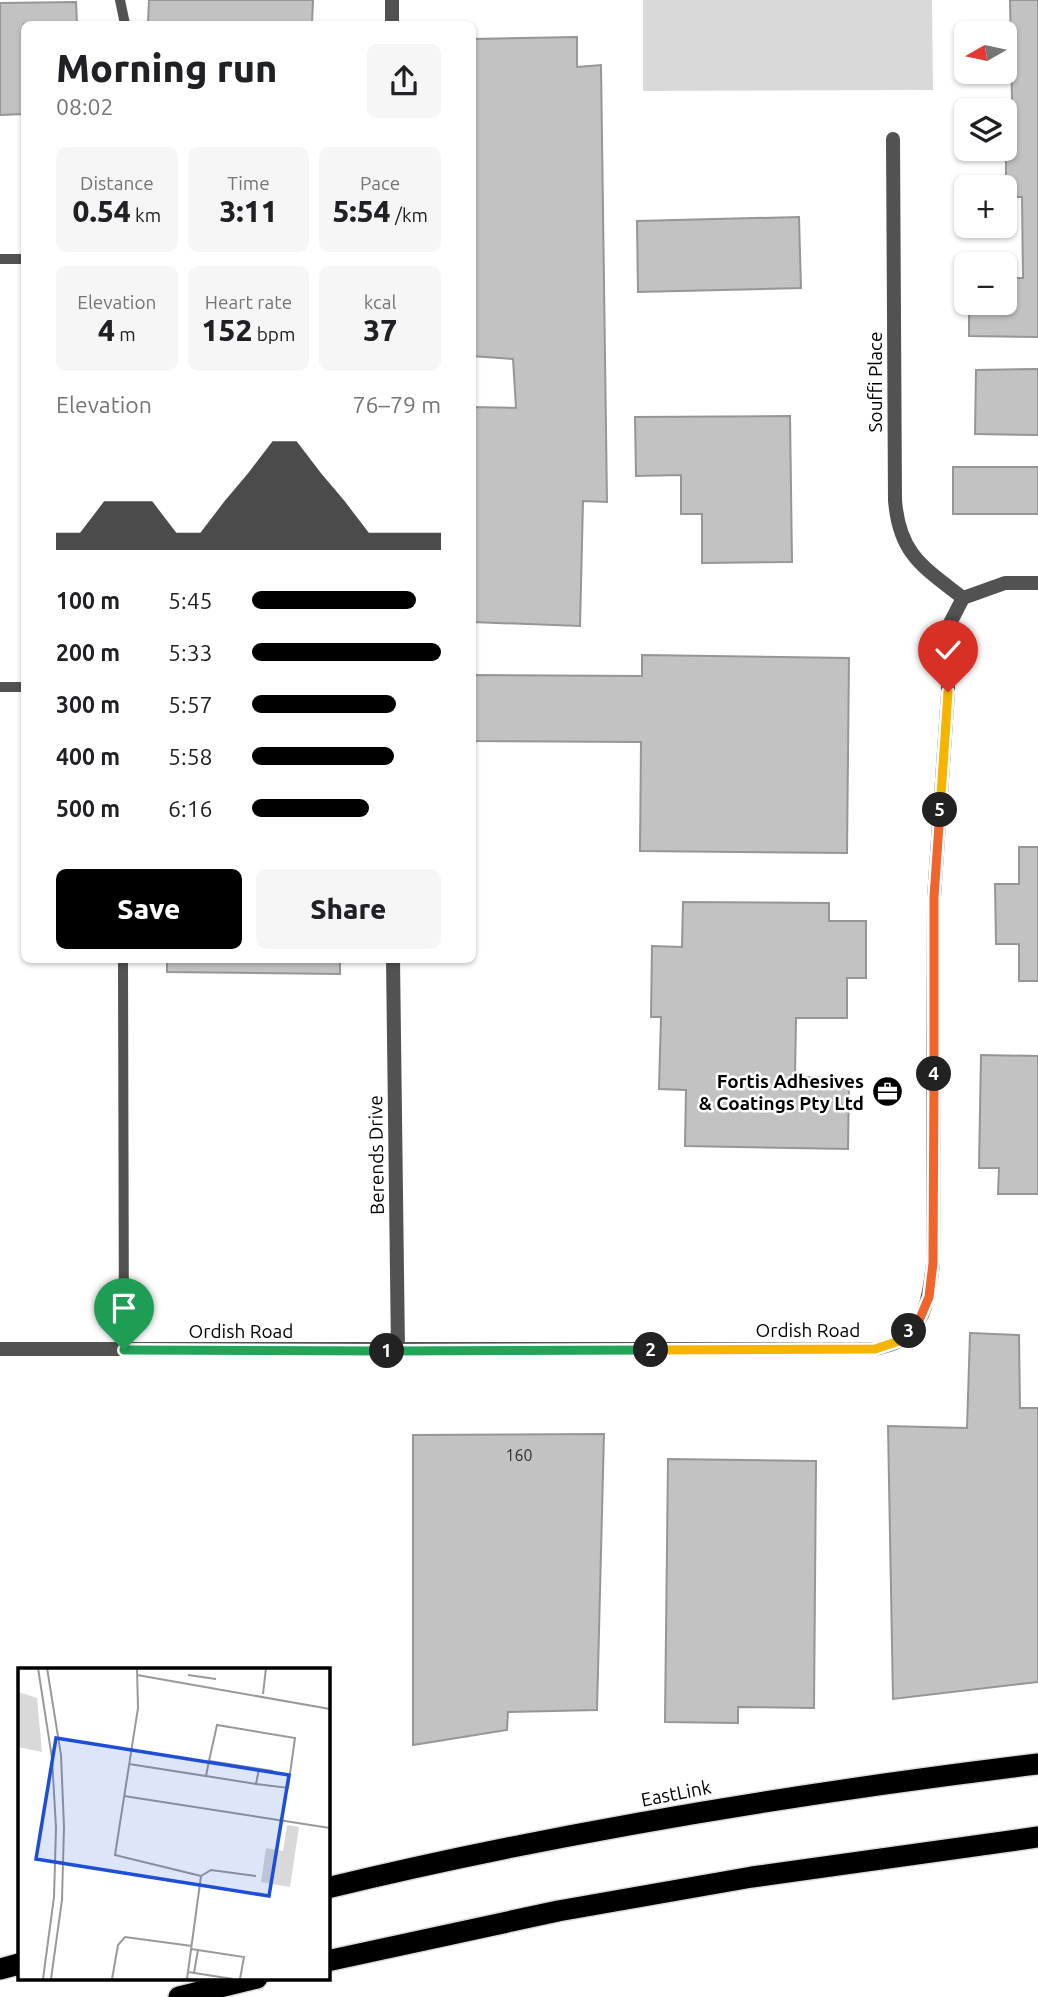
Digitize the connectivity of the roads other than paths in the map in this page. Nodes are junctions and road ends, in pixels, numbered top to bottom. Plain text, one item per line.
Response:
1 (120, 0) edge
2 (392, 0) edge
3 (124, 21) edge
4 (392, 21) edge
5 (893, 139) dead end
6 (0, 259) edge
7 (21, 259) edge
8 (1038, 583) edge
9 (963, 598) junction
10 (0, 687) edge
11 (21, 687) edge
12 (123, 963) edge
13 (393, 963) edge
14 (0, 1349) edge
15 (124, 1350) junction
16 (398, 1351) junction
17 (1038, 1764) edge
18 (1038, 1838) edge
19 (329, 1888) edge
20 (329, 1961) edge
21 (18, 1964) edge
22 (0, 1969) edge
23 (249, 1980) edge
24 (179, 1997) edge

1 - 3 lane
2 - 4 street
5 - 9 street, Souffi Place
6 - 7 lane
8 - 9 street
9 - 16 street, Ordish Road
10 - 11 lane
12 - 15 lane
13 - 16 street, Berends Drive
14 - 15 street, Ordish Road
15 - 16 street, Ordish Road
17 - 19 highway, EastLink
18 - 20 highway
21 - 22 highway
23 - 24 highway

